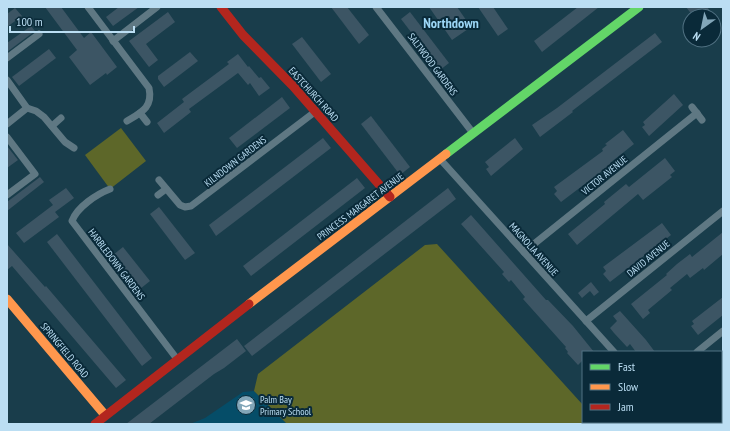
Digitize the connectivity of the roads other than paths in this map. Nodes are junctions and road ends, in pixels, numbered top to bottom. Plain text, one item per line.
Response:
1 (88, 7) edge
2 (157, 7) edge
3 (221, 7) edge
4 (376, 7) edge
5 (639, 7) edge
6 (39, 34) dead end
7 (113, 41) junction
8 (7, 58) edge
9 (7, 80) edge
10 (27, 108) junction
11 (316, 111) junction
12 (140, 113) junction
13 (61, 118) dead end
14 (702, 120) dead end
15 (127, 121) dead end
16 (147, 122) dead end
17 (7, 124) edge
18 (52, 126) junction
19 (473, 133) junction
20 (7, 137) edge
21 (74, 148) dead end
22 (440, 159) junction
23 (159, 180) dead end
24 (110, 189) dead end
25 (166, 189) junction
26 (7, 195) edge
27 (158, 195) dead end
28 (390, 197) junction
29 (723, 211) edge
30 (524, 252) junction
31 (7, 299) edge
32 (586, 321) junction
33 (723, 331) edge
34 (613, 351) edge
35 (698, 351) edge
36 (177, 359) junction
37 (105, 415) junction
38 (95, 424) edge

1 - 7 street
2 - 7 street
3 - 11 main road, EASTCHURCH ROAD
4 - 19 street, SALTWOOD GARDENS
5 - 19 main road, PRINCESS MARGARET AVENUE
6 - 8 street
7 - 12 street
9 - 10 street
10 - 17 street
10 - 18 street
11 - 25 street, KILNDOWN GARDENS
11 - 28 main road, EASTCHURCH ROAD
12 - 15 street
12 - 16 street
13 - 18 street
14 - 30 street, VICTOR AVENUE
18 - 21 street
19 - 22 main road, PRINCESS MARGARET AVENUE
20 - 26 street
22 - 28 main road, PRINCESS MARGARET AVENUE
22 - 30 street, MAGNOLIA AVENUE
23 - 25 street, KILNDOWN GARDENS
24 - 36 street, HARBLEDOWN GARDENS
25 - 27 street
28 - 36 main road, PRINCESS MARGARET AVENUE
29 - 32 street, DAVID AVENUE
30 - 32 street, MAGNOLIA AVENUE
31 - 37 main road, SPRINGFIELD ROAD
32 - 34 street, MAGNOLIA AVENUE
33 - 35 street
36 - 37 main road, PRINCESS MARGARET AVENUE
37 - 38 main road, PRINCESS MARGARET AVENUE

